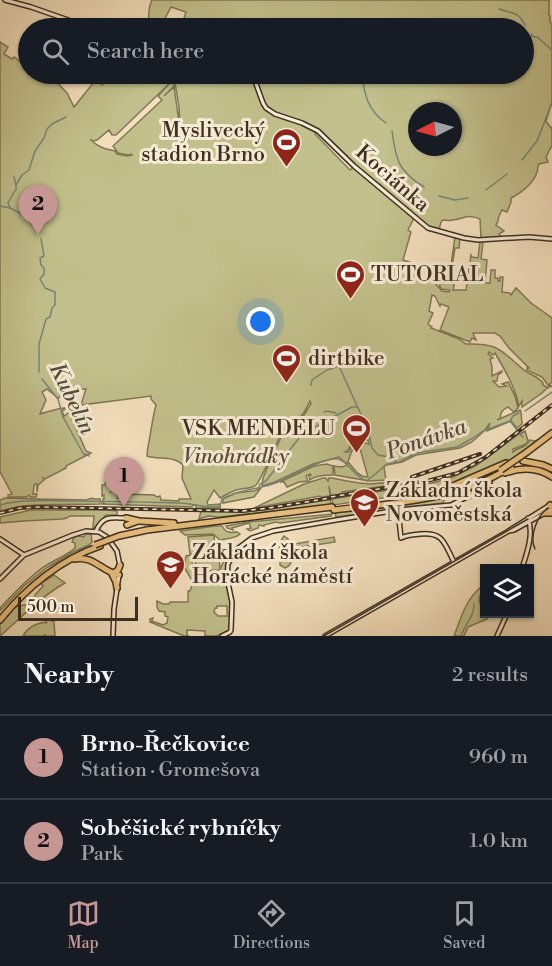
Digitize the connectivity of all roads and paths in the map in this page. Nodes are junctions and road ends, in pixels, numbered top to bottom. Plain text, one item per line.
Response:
1 (5, 0) edge
2 (62, 18) edge
3 (256, 84) edge
4 (552, 239) edge
5 (552, 434) edge
6 (529, 452) junction
7 (523, 461) dead end
8 (509, 466) junction
9 (552, 471) edge
10 (552, 477) edge
11 (495, 478) junction
12 (477, 484) junction
13 (470, 496) joint
14 (408, 499) junction
15 (552, 508) edge
16 (332, 509) junction
17 (398, 510) junction
18 (543, 513) joint
19 (529, 520) junction
20 (127, 521) joint
21 (200, 522) junction
22 (219, 522) junction
23 (96, 531) junction
24 (147, 531) junction
25 (0, 539) edge
26 (97, 546) junction
27 (24, 555) junction
28 (454, 562) junction
29 (64, 563) junction
30 (523, 564) edge
31 (120, 566) joint
32 (115, 573) junction
33 (0, 579) edge
34 (117, 588) joint
35 (0, 618) edge
36 (505, 618) edge
37 (113, 635) edge
38 (222, 636) edge
39 (324, 636) edge
40 (497, 636) edge

1 - 2 street
3 - 4 street, Kociánka
5 - 6 highway
6 - 8 highway, bridge
6 - 14 highway, bridge
7 - 9 highway
8 - 11 highway
8 - 12 highway
8 - 14 highway
10 - 11 highway
11 - 12 highway
11 - 13 highway
12 - 16 highway
13 - 17 street
14 - 16 highway
15 - 18 highway
15 - 19 street
16 - 22 highway
17 - 28 street
17 - 38 street
18 - 19 street
19 - 28 street
19 - 30 street
20 - 21 highway
20 - 23 street
21 - 22 highway
21 - 24 highway
22 - 24 highway
23 - 27 street
23 - 31 street
24 - 26 highway, bridge
25 - 27 street
26 - 29 highway
26 - 32 highway
26 - 35 highway
27 - 33 street
28 - 39 street
29 - 32 highway
29 - 35 highway
31 - 32 highway
32 - 34 highway
34 - 37 street
36 - 40 street

